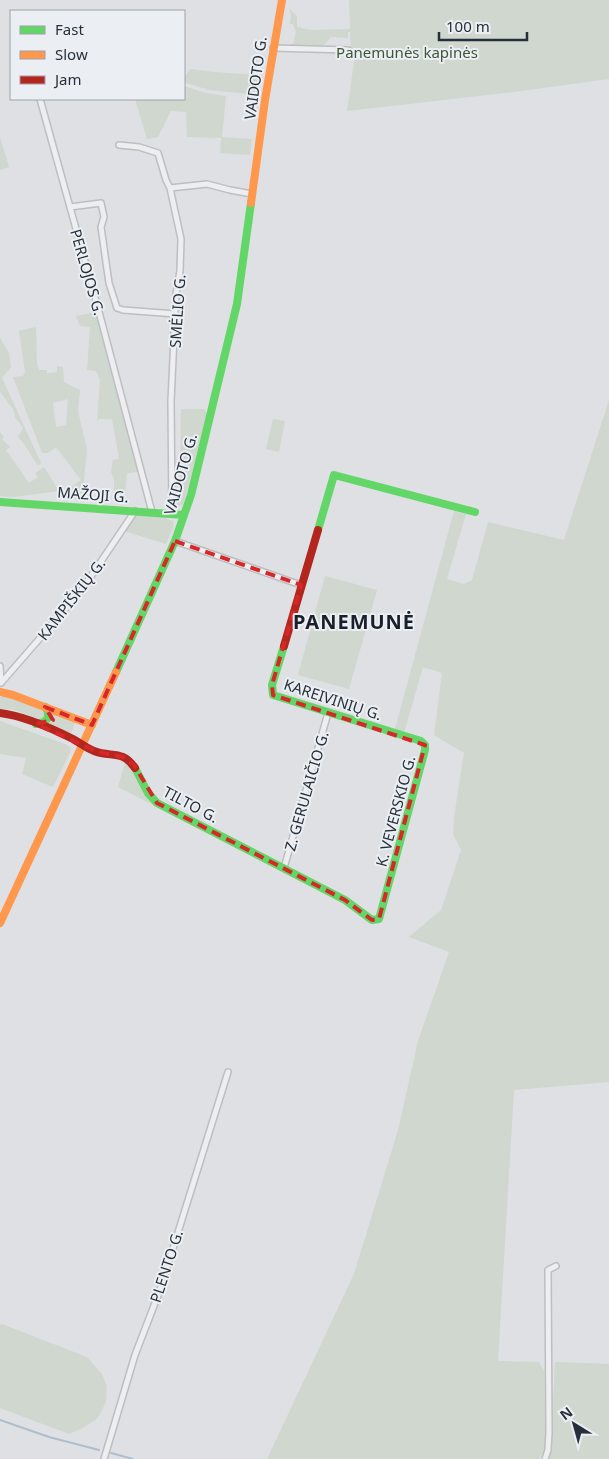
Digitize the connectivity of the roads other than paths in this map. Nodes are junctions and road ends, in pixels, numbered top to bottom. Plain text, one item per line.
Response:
1 (282, 0) edge
2 (273, 48) junction
3 (348, 50) dead end
4 (40, 100) edge
5 (119, 145) dead end
6 (170, 188) junction
7 (252, 194) junction
8 (70, 207) junction
9 (176, 314) junction
10 (0, 502) edge
11 (135, 511) junction
12 (152, 512) junction
13 (475, 512) dead end
14 (172, 513) junction
15 (184, 515) junction
16 (174, 541) junction
17 (301, 585) junction
18 (0, 666) edge
19 (1, 689) edge
20 (45, 707) junction
21 (0, 713) edge
22 (328, 713) junction
23 (36, 724) junction
24 (92, 725) junction
25 (391, 732) joint
26 (83, 745) junction
27 (284, 868) junction
28 (379, 919) joint
29 (1, 920) edge
30 (228, 1072) dead end
31 (556, 1266) dead end
32 (104, 1459) edge
33 (545, 1459) edge

1 - 2 street, VAIDOTO G.
2 - 3 street
2 - 7 street, VAIDOTO G.
4 - 8 street, PERLOJOS G.
5 - 6 street, SMĖLIO G.
6 - 7 street
6 - 9 street, SMĖLIO G.
7 - 15 street, VAIDOTO G.
8 - 9 street, PERLOJOS G.
8 - 12 street, PERLOJOS G.
9 - 14 street, SMĖLIO G.
10 - 11 street, MAŽOJI G.
11 - 12 street, MAŽOJI G.
11 - 19 street, KAMPIŠKIŲ G.
12 - 14 street, MAŽOJI G.
13 - 17 street
14 - 15 street, MAŽOJI G.
15 - 16 street, VAIDOTO G.
16 - 17 street
16 - 24 street, VAIDOTO G.
17 - 22 street, KAREIVINIŲ G.
18 - 19 street
19 - 20 street
20 - 23 street
20 - 24 street
21 - 23 street, TILTO G.
22 - 25 street, KAREIVINIŲ G.
22 - 27 street, Z. GERULAIČIO G.
23 - 26 street, TILTO G.
24 - 26 street, VAIDOTO G.
25 - 28 street, K. VEVERSKIO G.
26 - 27 street, TILTO G.
26 - 29 street, VAIDOTO G.
27 - 28 street, TILTO G.
30 - 32 street, PLENTO G.
31 - 33 street

